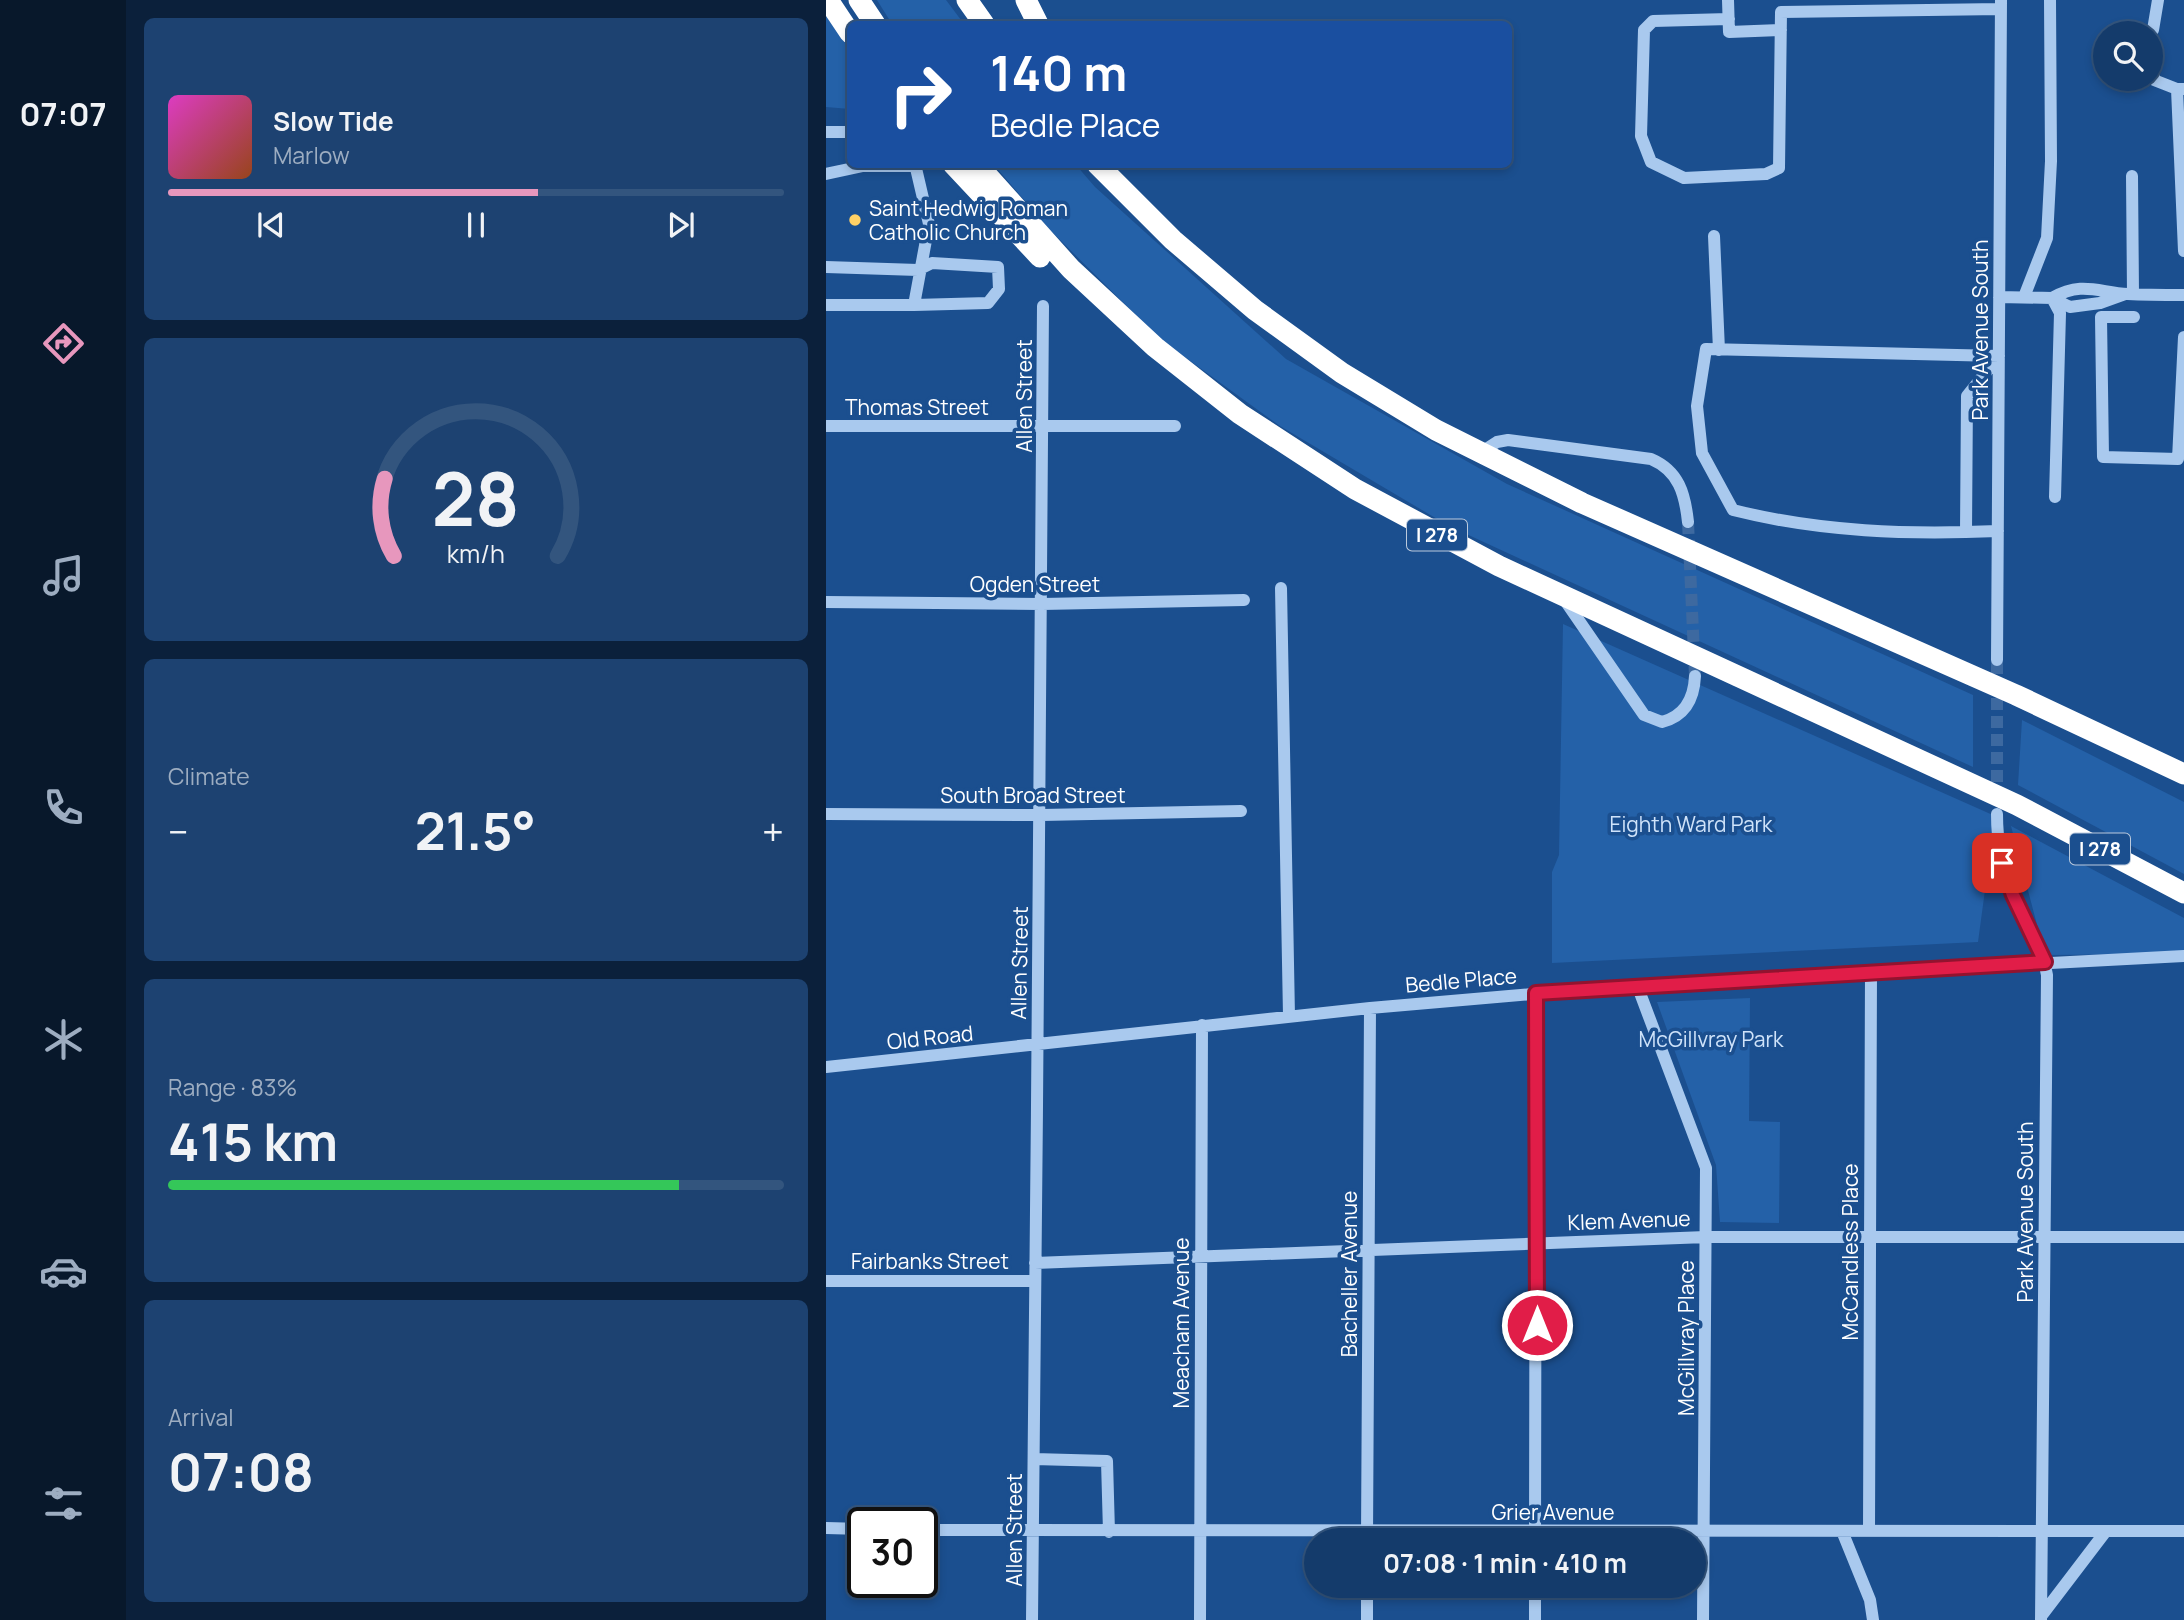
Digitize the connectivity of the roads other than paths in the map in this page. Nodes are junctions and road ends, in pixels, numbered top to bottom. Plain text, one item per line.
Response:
1 (828, 0) edge
2 (967, 0) edge
3 (1026, 0) edge
4 (1728, 0) edge
5 (2050, 0) edge
6 (2158, 0) edge
7 (860, 1) edge
8 (2001, 4) edge
9 (1729, 19) junction
10 (873, 21) edge
11 (982, 21) edge
12 (1036, 21) edge
13 (2154, 21) edge
14 (847, 28) edge
15 (1781, 30) junction
16 (2163, 83) edge
17 (2180, 89) edge
18 (826, 132) edge
19 (847, 132) edge
20 (854, 168) edge
21 (916, 168) edge
22 (957, 168) edge
23 (981, 168) edge
24 (1101, 168) edge
25 (1119, 168) edge
26 (826, 174) edge
27 (2132, 176) dead end
28 (1154, 222) junction
29 (1714, 236) dead end
30 (2184, 251) edge
31 (826, 267) edge
32 (918, 270) junction
33 (2129, 294) junction
34 (2184, 295) edge
35 (1999, 297) junction
36 (2024, 298) junction
37 (2052, 298) junction
38 (826, 305) edge
39 (914, 305) junction
40 (1043, 306) dead end
41 (2134, 317) dead end
42 (1135, 329) junction
43 (2184, 337) edge
44 (1719, 350) junction
45 (1999, 356) junction
46 (826, 426) edge
47 (1043, 426) junction
48 (1175, 426) dead end
49 (1480, 453) junction
50 (2054, 497) dead end
51 (1688, 522) tunnel mouth
52 (1998, 531) junction
53 (1966, 532) junction
54 (1281, 588) dead end
55 (1559, 593) junction
56 (1244, 600) dead end
57 (826, 602) edge
58 (1042, 604) junction
59 (1997, 660) tunnel mouth
60 (1695, 676) tunnel mouth
61 (2184, 774) edge
62 (1241, 811) dead end
63 (826, 814) edge
64 (1997, 814) tunnel mouth
65 (1042, 815) junction
66 (2184, 893) edge
67 (2184, 956) edge
68 (2045, 962) junction
69 (1871, 972) junction
70 (1637, 985) junction
71 (1536, 993) junction
72 (1370, 1008) junction
73 (1289, 1016) junction
74 (1202, 1025) junction
75 (1037, 1042) junction
76 (826, 1067) edge
77 (1869, 1236) junction
78 (1706, 1237) junction
79 (2045, 1237) junction
80 (2184, 1237) edge
81 (1538, 1243) junction
82 (1369, 1249) junction
83 (1200, 1256) junction
84 (1035, 1263) junction
85 (826, 1281) edge
86 (1035, 1281) junction
87 (1034, 1460) junction
88 (826, 1528) edge
89 (1200, 1528) junction
90 (1367, 1528) edge
91 (1535, 1528) edge
92 (1704, 1528) edge
93 (847, 1529) edge
94 (938, 1530) edge
95 (1706, 1530) edge
96 (1842, 1531) junction
97 (1869, 1531) junction
98 (2042, 1531) junction
99 (2106, 1531) junction
100 (2184, 1531) edge
101 (1033, 1532) junction
102 (1109, 1532) junction
103 (1304, 1532) edge
104 (1367, 1598) edge
105 (1535, 1598) edge
106 (1703, 1598) edge
107 (2041, 1618) edge
108 (1032, 1620) edge
109 (1200, 1620) edge
110 (1367, 1620) edge
111 (1535, 1620) edge
112 (1703, 1620) edge
113 (1872, 1620) edge

1 - 14 highway
2 - 11 highway
3 - 12 highway
4 - 9 street
5 - 36 street
6 - 13 street
7 - 10 highway
8 - 15 street
8 - 35 street, Park Avenue South
9 - 15 street
9 - 15 street
16 - 17 street
17 - 30 street
18 - 19 street
20 - 26 street
21 - 32 street
22 - 42 highway
23 - 42 highway, I 278
24 - 28 highway
25 - 28 highway
27 - 33 street
28 - 49 highway
29 - 44 street
31 - 32 street
32 - 39 street
32 - 39 street
33 - 34 street
33 - 37 street
35 - 36 street
35 - 45 street, Park Avenue South
36 - 37 street
37 - 50 street
38 - 39 street
40 - 47 street, Allen Street
41 - 43 street
42 - 55 highway, I 278
44 - 45 street
44 - 53 street
45 - 52 street, Park Avenue South
45 - 53 street
46 - 47 street, Thomas Street
47 - 48 street, Thomas Street
47 - 58 street, Allen Street
49 - 51 street
49 - 61 highway
52 - 53 street
52 - 59 street, Park Avenue South
54 - 73 street
55 - 60 street
55 - 66 highway, I 278
56 - 58 street, Ogden Street
57 - 58 street, Ogden Street
58 - 65 street, Allen Street
62 - 65 street, South Broad Street
63 - 65 street, South Broad Street
64 - 68 street, Park Avenue South
65 - 75 street, Allen Street
67 - 68 street, Bedle Place
68 - 69 street, Bedle Place
68 - 79 street, Park Avenue South
69 - 70 street, Bedle Place
69 - 77 street, McCandless Place
70 - 71 street, Bedle Place
70 - 78 street, McGillvray Place
71 - 72 street, Bedle Place
71 - 81 street
72 - 73 street, Bedle Place
72 - 82 street, Bacheller Avenue
73 - 74 street, Bedle Place
74 - 75 street, Bedle Place
74 - 83 street, Meacham Avenue
75 - 76 street, Old Road
75 - 84 street, Allen Street
77 - 78 street, Klem Avenue
77 - 79 street, Klem Avenue
77 - 97 street, McCandless Place
78 - 81 street, Klem Avenue
78 - 92 street, McGillvray Place
79 - 80 street, Klem Avenue
79 - 98 street, Park Avenue South
81 - 82 street, Klem Avenue
81 - 91 street
82 - 83 street, Klem Avenue
82 - 90 street, Bacheller Avenue
83 - 84 street, Klem Avenue
83 - 89 street, Meacham Avenue
84 - 86 street, Allen Street
85 - 86 street, Fairbanks Street
86 - 87 street, Allen Street
87 - 101 street, Allen Street
87 - 102 street
88 - 93 street
89 - 102 street, Grier Avenue
89 - 103 street, Grier Avenue
89 - 109 street, Meacham Avenue
94 - 101 street, Grier Avenue
95 - 96 street, Grier Avenue
96 - 97 street, Grier Avenue
96 - 113 street
97 - 98 street, Grier Avenue
98 - 99 street, Grier Avenue
98 - 107 street, Park Avenue South
99 - 100 street, Grier Avenue
99 - 107 street
101 - 102 street, Grier Avenue
101 - 108 street, Allen Street
104 - 110 street
105 - 111 street
106 - 112 street, McGillvray Place

